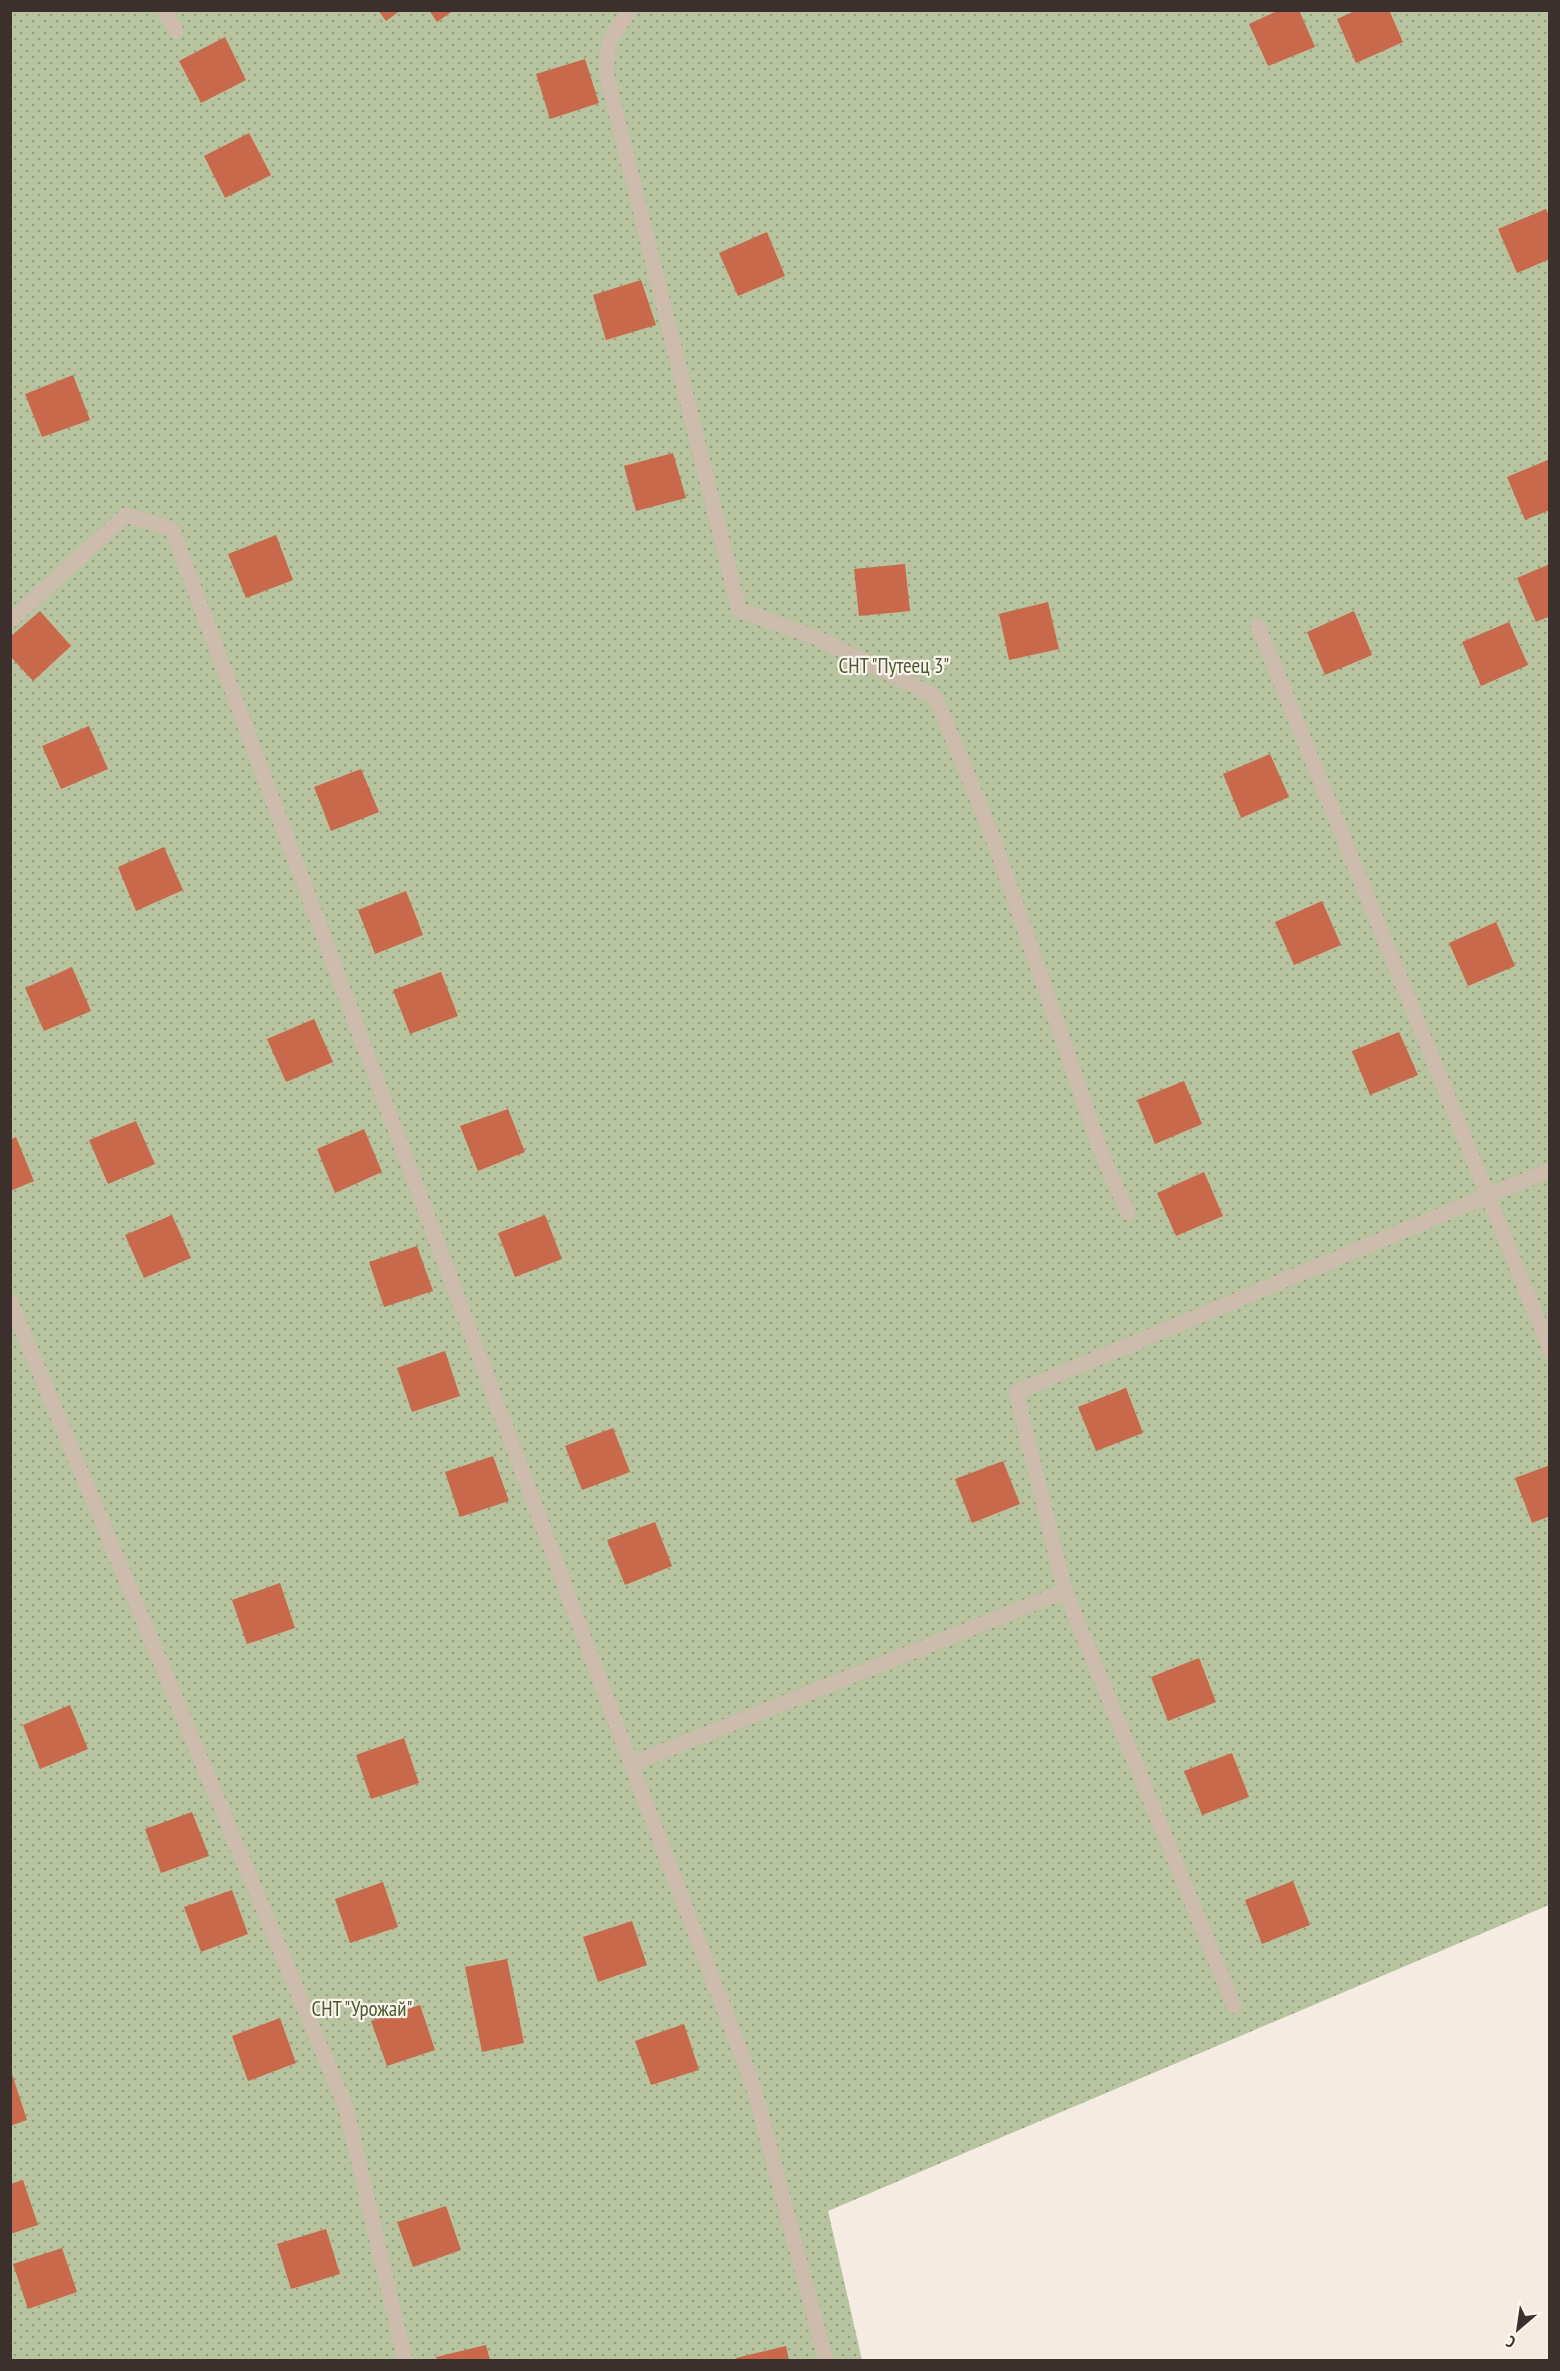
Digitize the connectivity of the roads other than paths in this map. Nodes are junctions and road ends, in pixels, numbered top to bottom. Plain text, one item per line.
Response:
1 (164, 10) edge
2 (629, 10) edge
3 (176, 31) dead end
4 (10, 621) edge
5 (1258, 626) dead end
6 (1550, 1170) edge
7 (1486, 1196) junction
8 (1128, 1213) dead end
9 (10, 1301) edge
10 (1550, 1350) edge
11 (1065, 1591) junction
12 (631, 1764) junction
13 (1234, 2006) dead end
14 (405, 2361) edge
15 (826, 2361) edge

1 - 3 lane
2 - 8 lane
4 - 12 lane
5 - 7 lane
6 - 7 lane
7 - 10 lane
7 - 11 lane
9 - 14 lane
11 - 12 lane
11 - 13 lane
12 - 15 lane

